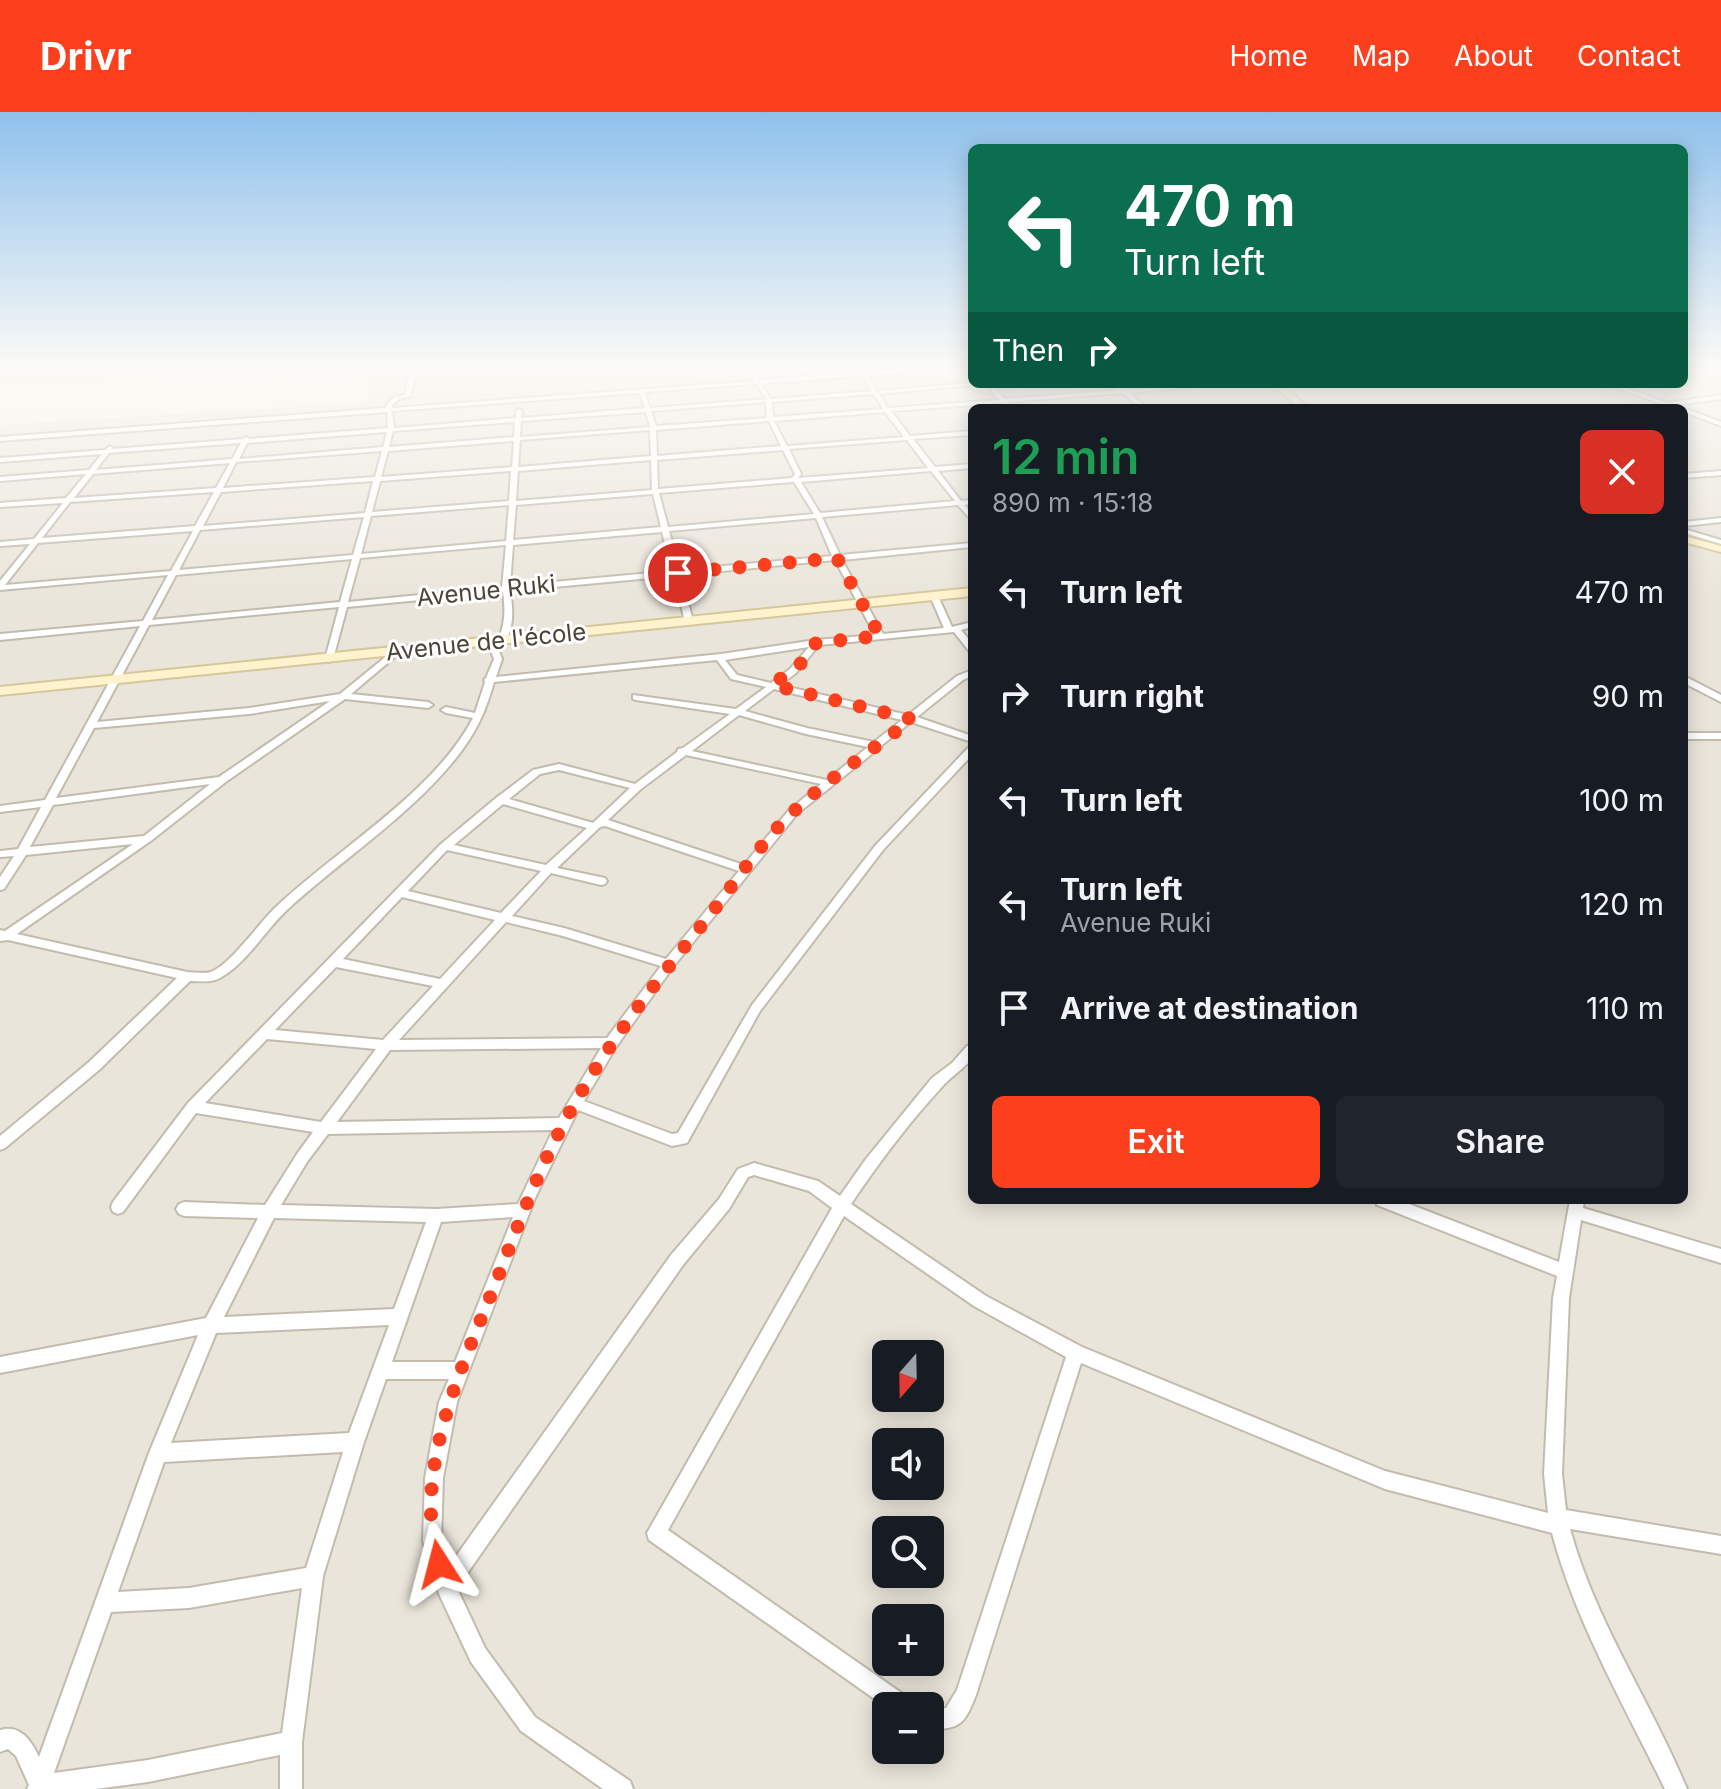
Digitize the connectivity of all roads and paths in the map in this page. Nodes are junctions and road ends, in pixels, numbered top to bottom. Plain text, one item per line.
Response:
1 (112, 445) edge
2 (174, 445) edge
3 (243, 445) edge
4 (408, 445) edge
5 (517, 445) edge
6 (652, 445) edge
7 (811, 445) edge
8 (915, 445) edge
9 (385, 447) junction
10 (787, 447) junction
11 (108, 451) junction
12 (652, 458) junction
13 (238, 459) junction
14 (0, 460) edge
15 (968, 466) edge
16 (515, 469) junction
17 (933, 469) junction
18 (90, 472) junction
19 (1721, 473) edge
20 (1688, 476) edge
21 (795, 478) junction
22 (0, 479) edge
23 (375, 479) junction
24 (221, 489) junction
25 (655, 490) junction
26 (67, 500) junction
27 (968, 502) edge
28 (960, 503) junction
29 (513, 504) junction
30 (0, 505) edge
31 (968, 514) edge
32 (366, 515) junction
33 (818, 515) junction
34 (1721, 520) edge
35 (1688, 524) edge
36 (666, 529) junction
37 (195, 530) junction
38 (1688, 532) edge
39 (1688, 540) edge
40 (33, 541) junction
41 (510, 542) junction
42 (1721, 542) edge
43 (0, 544) edge
44 (968, 545) edge
45 (1721, 549) edge
46 (353, 558) junction
47 (837, 558) junction
48 (172, 573) junction
49 (678, 573) junction
50 (0, 587) edge
51 (506, 589) junction
52 (968, 592) edge
53 (934, 596) junction
54 (864, 603) junction
55 (343, 605) junction
56 (149, 621) junction
57 (689, 621) junction
58 (968, 625) edge
59 (953, 629) junction
60 (880, 636) junction
61 (0, 637) edge
62 (505, 640) junction
63 (816, 643) junction
64 (968, 645) edge
65 (399, 649) junction
66 (721, 657) junction
67 (329, 659) junction
68 (968, 675) edge
69 (116, 679) junction
70 (488, 680) junction
71 (1688, 681) edge
72 (772, 685) junction
73 (0, 691) edge
74 (343, 696) junction
75 (636, 697) dead end
76 (1721, 699) edge
77 (428, 705) dead end
78 (446, 710) dead end
79 (737, 712) junction
80 (479, 716) junction
81 (912, 719) junction
82 (89, 726) junction
83 (1688, 734) edge
84 (1721, 736) edge
85 (968, 738) edge
86 (878, 746) junction
87 (681, 751) junction
88 (968, 753) edge
89 (223, 779) junction
90 (829, 783) junction
91 (637, 787) junction
92 (500, 800) junction
93 (46, 804) junction
94 (0, 809) edge
95 (593, 826) junction
96 (148, 838) junction
97 (445, 846) junction
98 (22, 852) junction
99 (0, 854) edge
100 (549, 869) junction
101 (744, 869) junction
102 (601, 881) dead end
103 (0, 886) edge
104 (401, 893) junction
105 (504, 918) junction
106 (2, 936) edge
107 (334, 962) junction
108 (669, 964) junction
109 (187, 976) junction
110 (440, 983) junction
111 (264, 1034) junction
112 (611, 1043) junction
113 (386, 1045) junction
114 (968, 1052) edge
115 (575, 1103) junction
116 (193, 1107) junction
117 (563, 1124) junction
118 (324, 1128) junction
119 (0, 1144) edge
120 (1392, 1204) edge
121 (842, 1205) junction
122 (1576, 1206) edge
123 (118, 1207) dead end
124 (184, 1209) dead end
125 (270, 1210) junction
126 (523, 1210) junction
127 (436, 1216) junction
128 (1721, 1256) edge
129 (1566, 1272) junction
130 (399, 1317) junction
131 (211, 1325) junction
132 (1076, 1353) junction
133 (0, 1365) edge
134 (461, 1370) junction
135 (380, 1371) junction
136 (355, 1442) junction
137 (158, 1453) junction
138 (1558, 1521) junction
139 (1721, 1545) edge
140 (313, 1576) junction
141 (446, 1587) junction
142 (105, 1602) junction
143 (883, 1692) edge
144 (944, 1719) edge
145 (0, 1741) edge
146 (291, 1742) junction
147 (39, 1788) edge
148 (291, 1789) edge
149 (622, 1789) edge
150 (1676, 1789) edge

1 - 11 street
2 - 11 street
3 - 13 street
4 - 9 street
5 - 16 street
6 - 12 street
7 - 10 street
8 - 17 street
9 - 13 street
9 - 23 street
10 - 12 street
10 - 21 street
11 - 14 street
11 - 18 street
12 - 16 street
12 - 25 street
13 - 18 street
13 - 24 street
15 - 17 street
16 - 23 street
16 - 29 street
17 - 21 street
17 - 28 street
18 - 22 street
18 - 26 street
19 - 20 street
21 - 25 street
21 - 33 street
23 - 24 street
23 - 32 street
24 - 26 street
24 - 37 street
25 - 29 street
25 - 36 street
26 - 30 street
26 - 40 street
27 - 28 street
28 - 31 street
28 - 33 street
29 - 32 street
29 - 41 street
32 - 37 street
32 - 46 street
33 - 36 street
33 - 47 street
34 - 35 street
36 - 41 street
36 - 49 street
37 - 40 street
37 - 48 street
38 - 42 street
39 - 45 street
40 - 43 street
40 - 50 street
41 - 46 street
41 - 51 street
44 - 47 street, Avenue Ruki
46 - 48 street
46 - 55 street
47 - 49 street, Avenue Ruki
47 - 54 street
48 - 50 street
48 - 56 street
49 - 51 street, Avenue Ruki
49 - 57 street
51 - 55 street, Avenue Ruki
51 - 62 street
52 - 53 street, Avenue de l'école
53 - 54 street, Avenue de l'école
53 - 59 street
54 - 57 street, Avenue de l'école
54 - 60 street
55 - 56 street, Avenue Ruki
55 - 67 street
56 - 61 street, Avenue Ruki
56 - 69 street
57 - 62 street, Avenue de l'école
58 - 59 street
59 - 60 street
59 - 64 street
60 - 63 street
62 - 65 street, Avenue de l'école
62 - 70 street
63 - 66 street
63 - 72 street
65 - 67 street, Avenue de l'école
65 - 74 street
66 - 70 street
66 - 72 street
67 - 69 street, Avenue de l'école
68 - 81 street
69 - 73 street, Avenue de l'école
69 - 82 street
70 - 80 street
71 - 76 street
72 - 79 street
72 - 81 street
74 - 77 street
74 - 82 street
74 - 89 street
75 - 79 street
78 - 80 street
79 - 86 street
79 - 87 street
80 - 109 street
81 - 85 street
81 - 86 street
82 - 93 street
83 - 84 street
86 - 90 street
87 - 90 street
87 - 91 street
88 - 115 street
89 - 93 street
89 - 96 street
90 - 101 street
91 - 92 street
91 - 95 street
92 - 95 street
92 - 97 street
93 - 94 street
93 - 98 street
95 - 100 street
95 - 101 street
96 - 98 street
96 - 106 street
97 - 100 street
97 - 104 street
98 - 99 street
98 - 103 street
100 - 102 street
100 - 105 street
101 - 108 street
104 - 105 street
104 - 107 street
105 - 108 street
105 - 110 street
106 - 109 street
107 - 110 street
107 - 111 street
108 - 112 street
109 - 119 street
110 - 113 street
111 - 113 street
111 - 116 street
112 - 113 street
112 - 115 street
113 - 118 street
114 - 121 street
115 - 117 street
116 - 118 street
116 - 123 street
117 - 118 street
117 - 126 street
118 - 125 street
120 - 129 street
121 - 132 street
121 - 141 street
121 - 143 street
122 - 128 street
122 - 129 street
124 - 125 street
125 - 127 street
125 - 131 street
126 - 127 street
126 - 134 street
127 - 130 street
129 - 138 street
130 - 131 street
130 - 135 street
131 - 133 street
131 - 137 street
132 - 138 street
132 - 144 street
134 - 135 street
134 - 141 street
135 - 136 street
136 - 137 street
136 - 140 street
137 - 142 street
138 - 139 street
138 - 150 street
140 - 142 street
140 - 146 street
141 - 149 street
142 - 147 street
145 - 147 street
146 - 147 street
146 - 148 street

